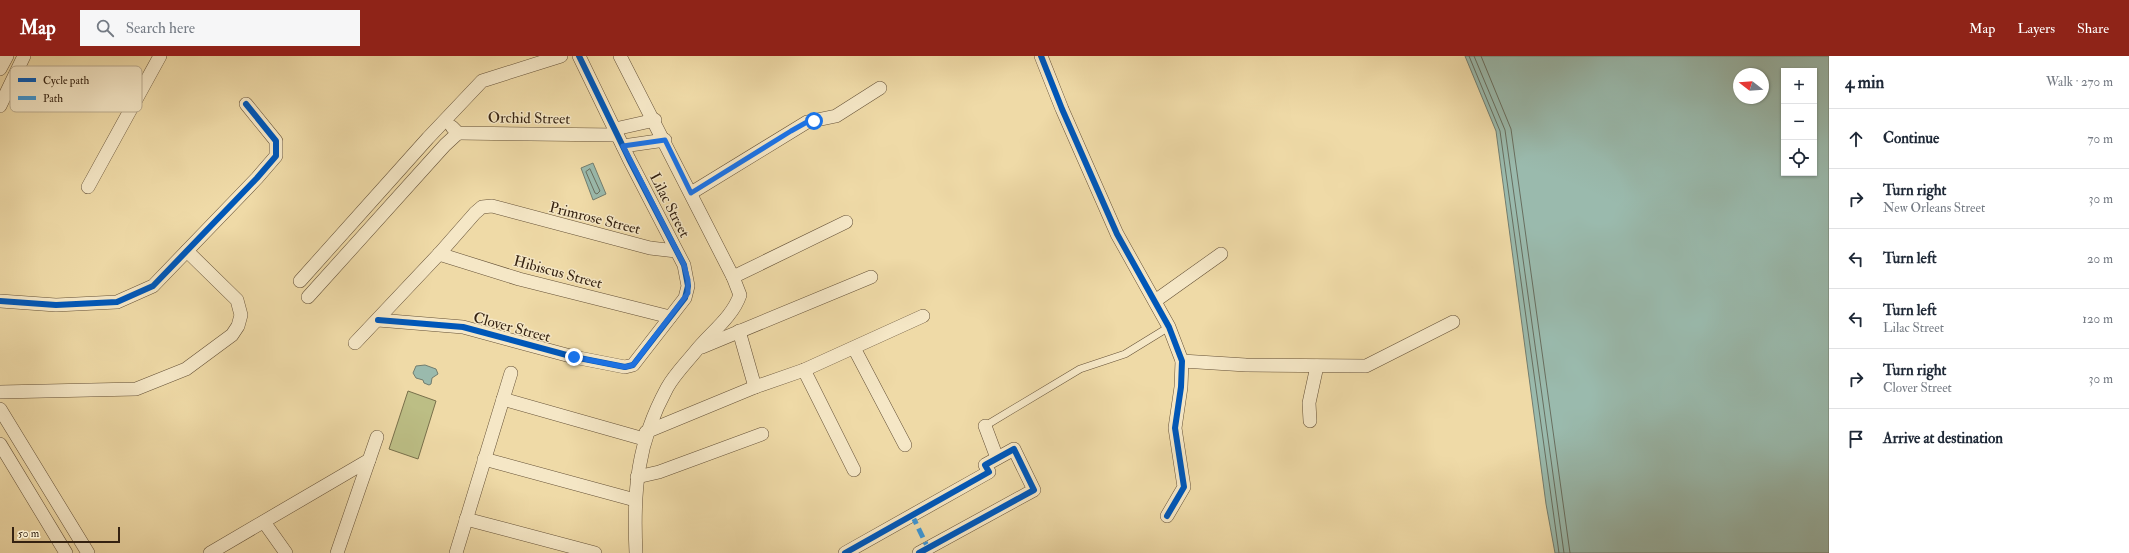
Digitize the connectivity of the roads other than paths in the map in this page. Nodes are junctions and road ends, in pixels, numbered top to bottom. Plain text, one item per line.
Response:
1 (7, 56) edge
2 (24, 56) edge
3 (160, 56) edge
4 (561, 56) edge
5 (578, 56) edge
6 (620, 56) edge
7 (1041, 56) edge
8 (18, 66) edge
9 (0, 70) edge
10 (10, 75) edge
11 (10, 83) edge
12 (880, 88) dead end
13 (142, 89) edge
14 (246, 104) dead end
15 (0, 106) edge
16 (129, 112) edge
17 (446, 120) junction
18 (655, 120) junction
19 (458, 133) junction
20 (618, 137) junction
21 (665, 140) junction
22 (88, 187) dead end
23 (691, 193) junction
24 (846, 222) dead end
25 (187, 251) junction
26 (676, 251) junction
27 (439, 254) junction
28 (1222, 254) dead end
29 (733, 277) junction
30 (871, 277) dead end
31 (300, 281) dead end
32 (308, 297) dead end
33 (0, 301) edge
34 (1155, 302) junction
35 (923, 316) dead end
36 (670, 318) junction
37 (378, 320) junction
38 (1453, 322) dead end
39 (1169, 327) junction
40 (739, 331) junction
41 (355, 343) dead end
42 (854, 348) junction
43 (697, 349) junction
44 (636, 361) joint
45 (1182, 361) junction
46 (1317, 366) junction
47 (804, 370) junction
48 (511, 373) dead end
49 (755, 387) junction
50 (0, 392) edge
51 (503, 399) junction
52 (0, 409) edge
53 (1310, 421) dead end
54 (985, 426) joint
55 (762, 434) dead end
56 (645, 436) junction
57 (377, 437) dead end
58 (0, 444) edge
59 (905, 445) dead end
60 (997, 458) junction
61 (484, 459) junction
62 (369, 460) junction
63 (854, 470) dead end
64 (637, 477) junction
65 (50, 491) junction
66 (34, 500) junction
67 (635, 500) junction
68 (1167, 516) dead end
69 (466, 519) junction
70 (264, 522) junction
71 (66, 553) edge
72 (88, 553) edge
73 (210, 553) edge
74 (286, 553) edge
75 (337, 553) edge
76 (456, 553) edge
77 (596, 553) edge
78 (636, 553) edge
79 (844, 553) edge
80 (919, 553) edge

1 - 9 street
2 - 8 street
3 - 13 street
4 - 17 street
5 - 20 street, Lilac Street
6 - 18 street
7 - 34 street
9 - 10 street
11 - 15 street
12 - 23 street
14 - 25 street
16 - 22 street
17 - 19 street
17 - 31 street
18 - 20 street
18 - 21 street
19 - 20 street, Orchid Street
19 - 32 street
20 - 21 street
20 - 26 street, Lilac Street
21 - 23 street
23 - 29 street
24 - 29 street
25 - 33 street
25 - 50 street
26 - 27 street, Primrose Street
26 - 36 street, Lilac Street
27 - 36 street, Hibiscus Street
27 - 37 street, Primrose Street
28 - 34 street
29 - 43 street
30 - 40 street
34 - 39 street
35 - 42 street
36 - 44 street, Lilac Street
37 - 41 street, Primrose Street
37 - 44 street, Clover Street
38 - 46 street
39 - 45 street
39 - 54 lane
40 - 43 street
40 - 49 street
42 - 47 street
42 - 59 street
43 - 56 street
45 - 46 street
45 - 68 street
46 - 53 street
47 - 49 street
47 - 63 street
48 - 51 street
49 - 56 street
51 - 56 street
51 - 61 street
52 - 65 street
54 - 60 street
55 - 64 street
56 - 64 street
57 - 62 street
58 - 66 street
60 - 79 street
60 - 80 street
61 - 67 street
61 - 69 street
62 - 70 street
62 - 75 street
64 - 67 street
65 - 66 street
65 - 72 street
66 - 71 street
67 - 78 street
69 - 76 street
69 - 77 street
70 - 73 street
70 - 74 street

